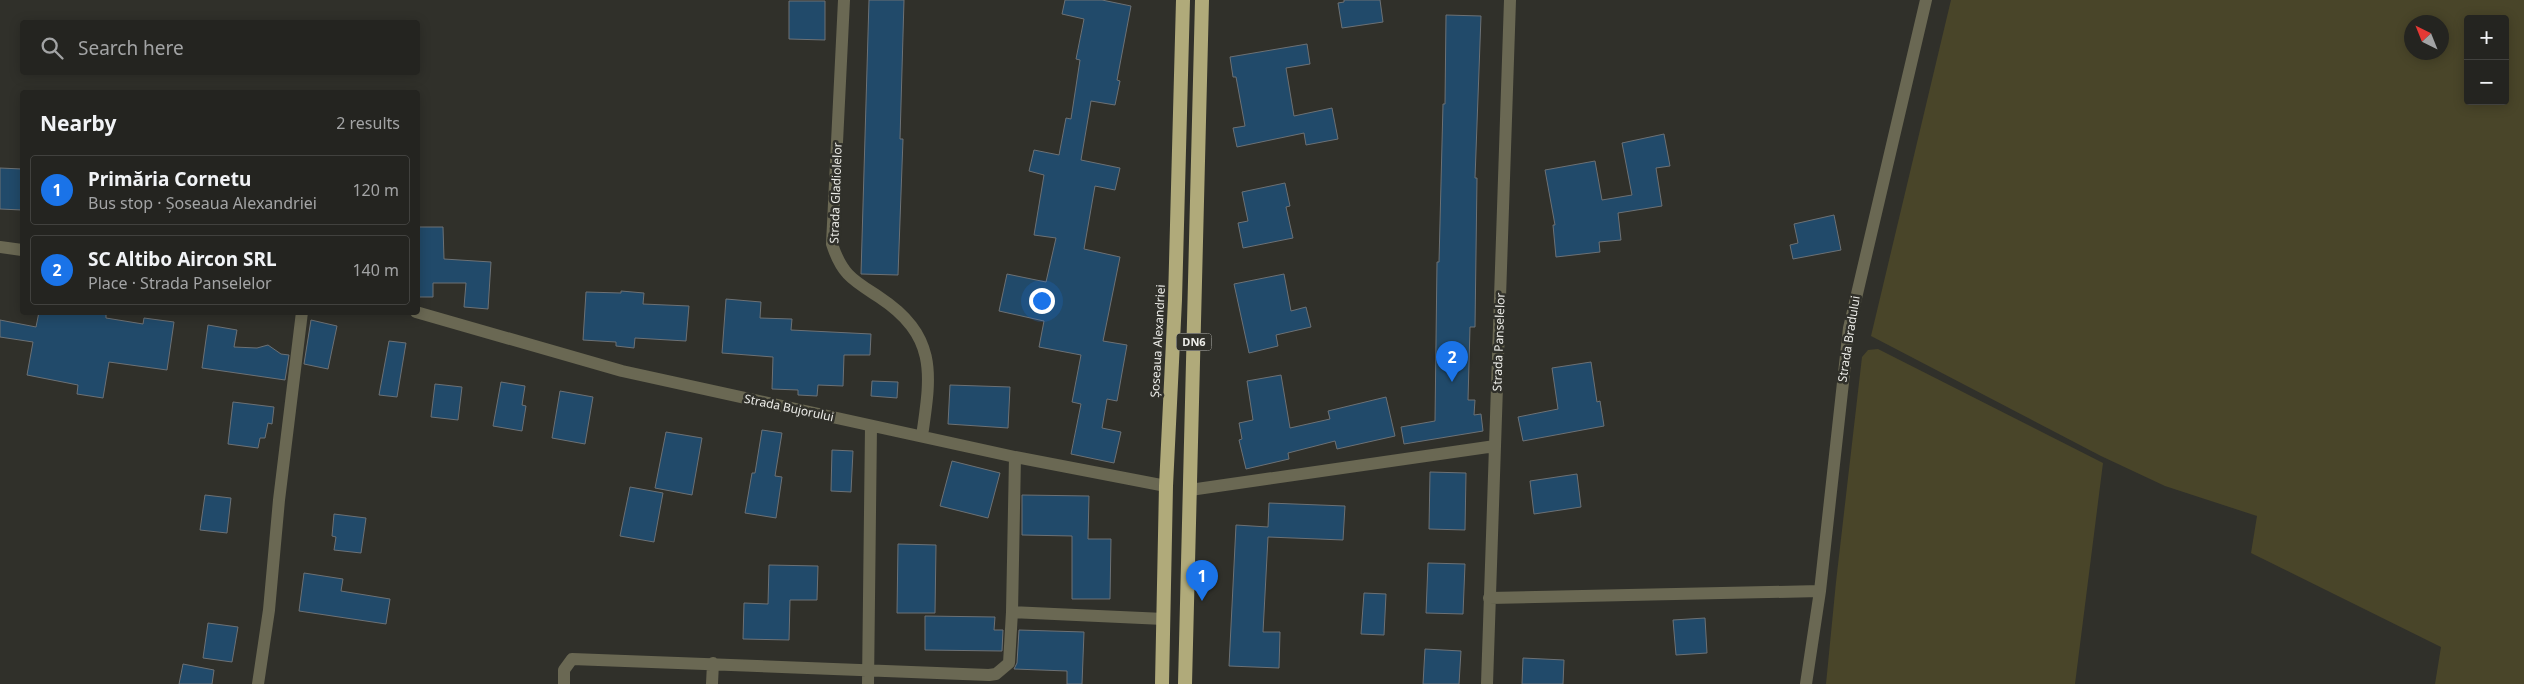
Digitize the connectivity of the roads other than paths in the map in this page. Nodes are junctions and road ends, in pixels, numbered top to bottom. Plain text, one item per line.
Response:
1 (844, 0) edge
2 (1183, 0) edge
3 (1202, 0) edge
4 (1510, 0) edge
5 (1926, 0) edge
6 (0, 247) edge
7 (20, 250) edge
8 (420, 313) edge
9 (302, 315) edge
10 (871, 426) junction
11 (922, 436) junction
12 (1495, 446) junction
13 (1015, 457) junction
14 (1166, 486) junction
15 (1190, 490) junction
16 (1820, 591) junction
17 (1489, 598) junction
18 (1012, 612) junction
19 (1164, 619) junction
20 (712, 663) junction
21 (868, 678) edge
22 (258, 684) edge
23 (564, 684) edge
24 (712, 684) edge
25 (1162, 684) edge
26 (1185, 684) edge
27 (1487, 684) edge
28 (1806, 684) edge

1 - 11 street, Strada Gladiolelor
2 - 14 highway, Șoseaua Alexandriei / DN6
3 - 15 highway, DN6
4 - 12 street, Strada Panselelor
5 - 16 street, Strada Bradului
6 - 7 street
8 - 10 street, Strada Bujorului
9 - 22 street
10 - 11 street, Strada Bujorului
10 - 21 street
11 - 13 street, Strada Bujorului
12 - 15 street
12 - 17 street, Strada Panselelor
13 - 14 street, Strada Bujorului
13 - 18 street
14 - 19 highway, Șoseaua Alexandriei / DN6
15 - 26 highway, DN6
16 - 17 street
16 - 28 street, Strada Bradului
17 - 27 street, Strada Panselelor
18 - 19 street
18 - 21 street
19 - 25 highway, Șoseaua Alexandriei / DN6
20 - 21 street
20 - 23 street
20 - 24 street

